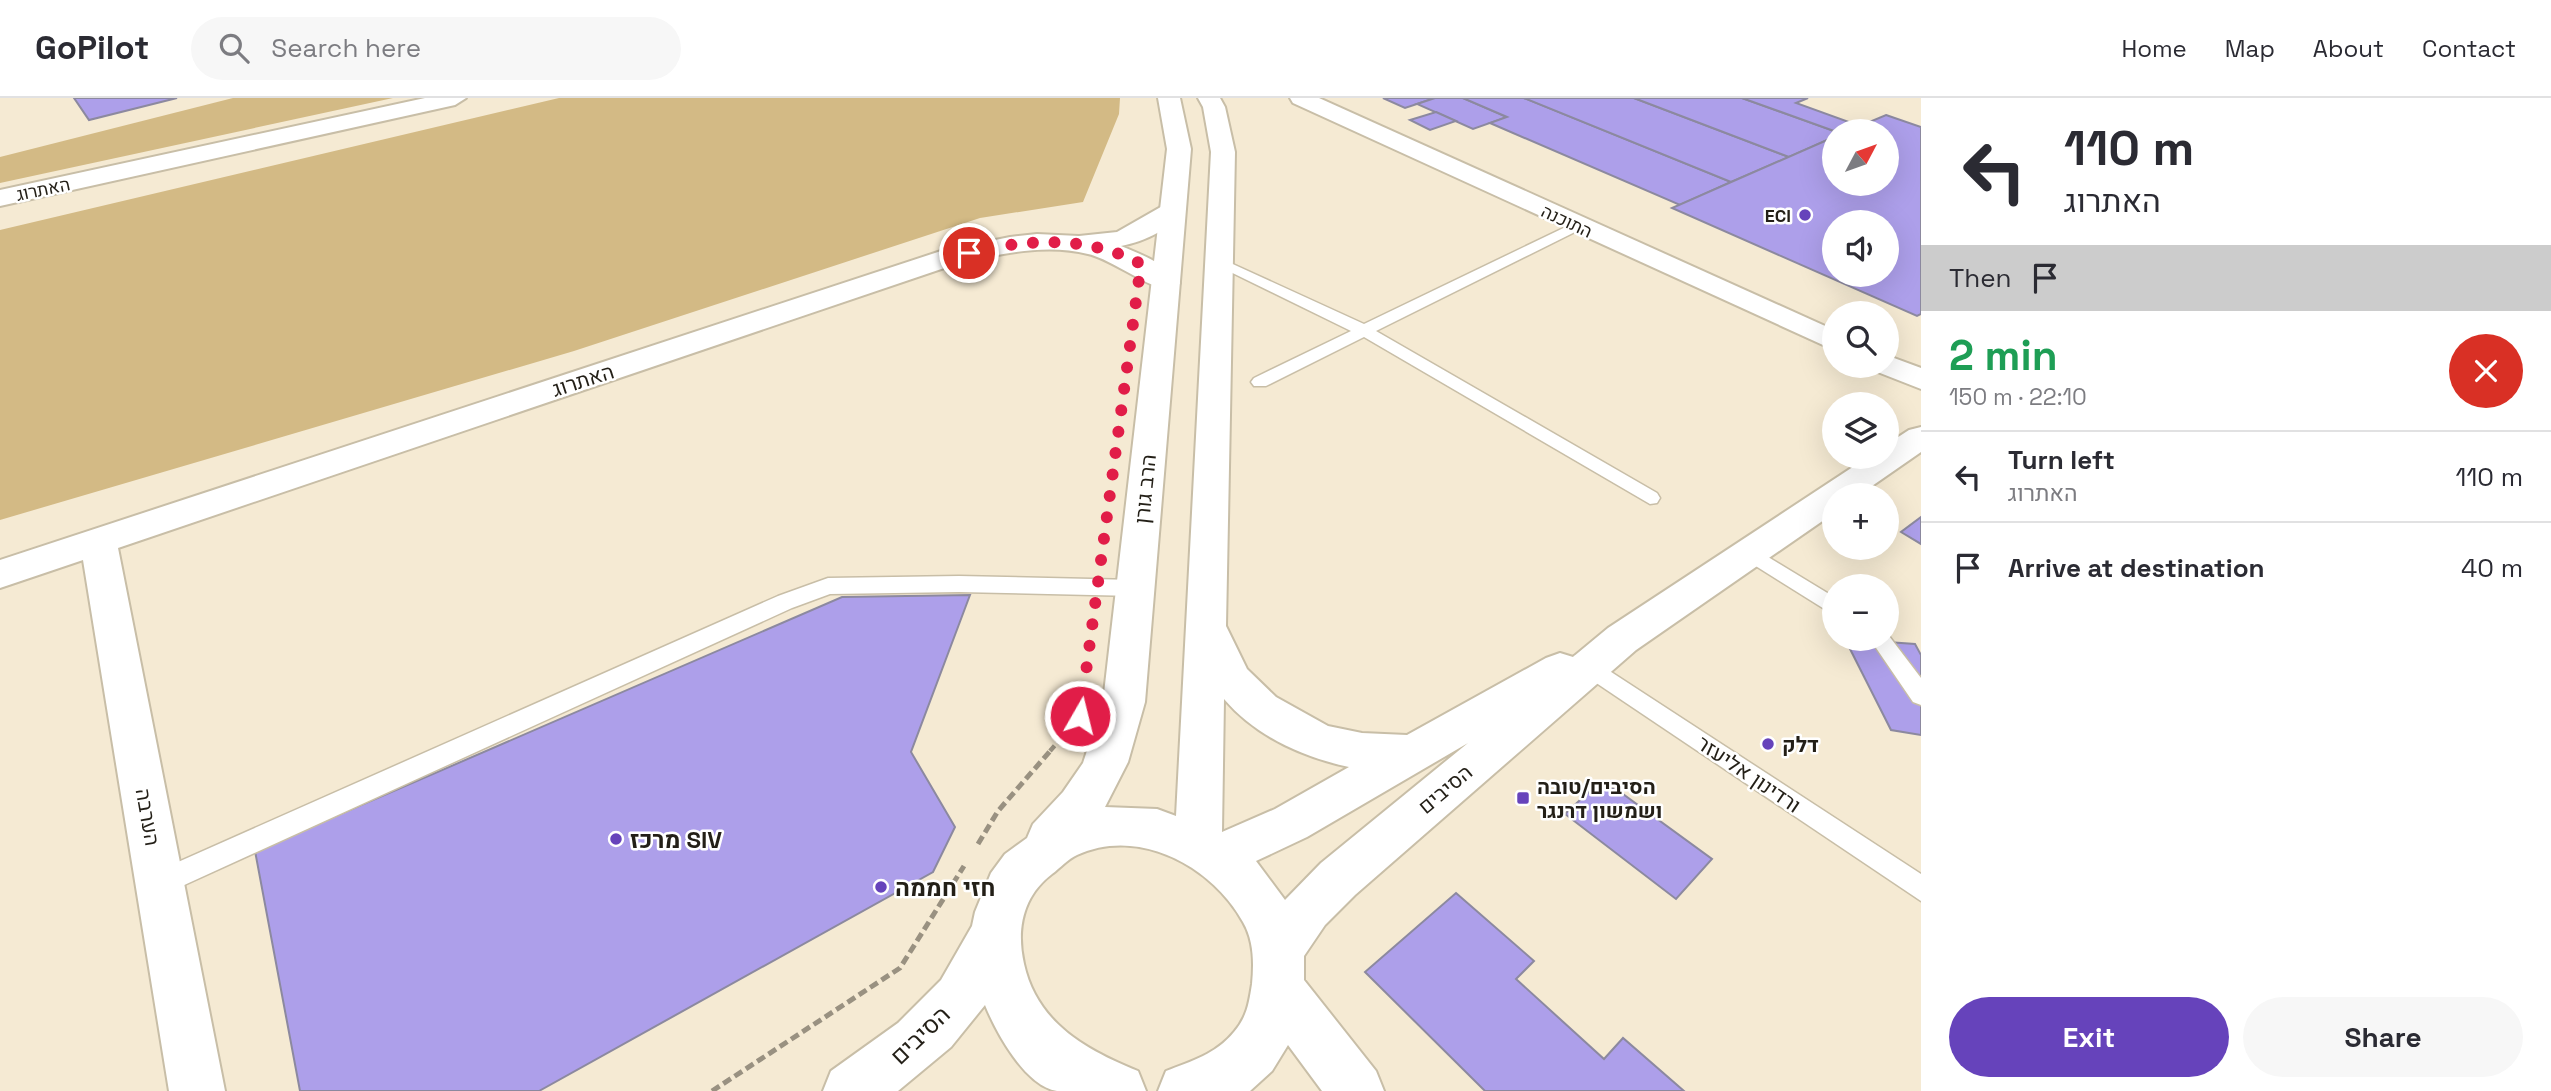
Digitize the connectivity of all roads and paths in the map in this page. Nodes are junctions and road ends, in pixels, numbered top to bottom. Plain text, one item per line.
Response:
1 (455, 98) edge
2 (1169, 98) edge
3 (1209, 98) edge
4 (1301, 98) edge
5 (0, 198) edge
6 (1173, 208) junction
7 (1576, 226) junction
8 (1074, 242) junction
9 (1219, 263) junction
10 (1166, 283) junction
11 (1363, 330) junction
12 (1822, 336) edge
13 (1899, 370) edge
14 (1921, 380) edge
15 (1260, 382) dead end
16 (1921, 437) edge
17 (1854, 483) edge
18 (1650, 498) dead end
19 (1822, 505) edge
20 (99, 542) junction
21 (1750, 553) junction
22 (0, 574) edge
23 (1135, 588) junction
24 (1822, 599) edge
25 (1205, 624) junction
26 (1889, 651) edge
27 (1596, 655) junction
28 (1921, 696) edge
29 (1071, 727) dead end
30 (1410, 753) junction
31 (1207, 849) junction
32 (1036, 855) junction
33 (159, 883) junction
34 (1921, 888) edge
35 (996, 931) junction
36 (1280, 970) junction
37 (197, 1091) edge
38 (712, 1091) edge
39 (851, 1091) edge
40 (1118, 1091) edge
41 (1186, 1091) edge
42 (1356, 1091) edge

1 - 5 street, האתרוג
2 - 6 street, הרב גורן
3 - 9 street
4 - 7 street, התוכנה
6 - 8 street
6 - 10 street, הרב גורן
7 - 11 lane
7 - 12 street, התוכנה
8 - 10 street, האתרוג
8 - 20 street, האתרוג
9 - 11 lane
9 - 25 street
10 - 23 street, הרב גורן
11 - 15 lane
11 - 18 lane
13 - 14 street
16 - 17 street, הסיבים
19 - 21 street, הסיבים
20 - 22 street, האתרוג
20 - 33 street, הערבה
21 - 24 lane
21 - 27 street, הסיבים
23 - 32 street, הרב גורן
23 - 33 lane
25 - 30 street
25 - 31 street
26 - 28 lane
27 - 30 street, הסיבים
27 - 34 lane, ורדינון אליעזר
27 - 36 street, הסיבים
29 - 38 path
30 - 31 street, הסיבים
31 - 32 street
31 - 36 street
32 - 35 street
33 - 37 street, הערבה
35 - 39 street, הסיבים
35 - 40 street
36 - 41 street, הסיבים
36 - 42 street

